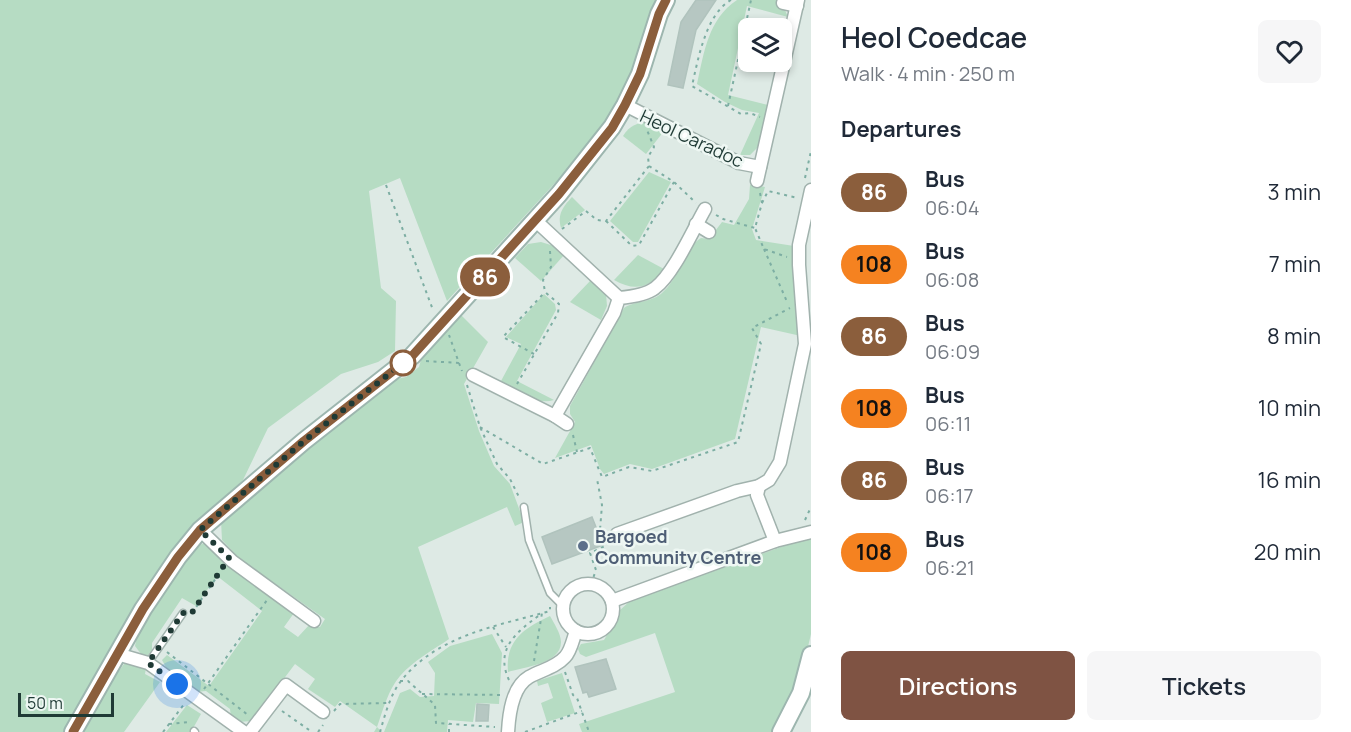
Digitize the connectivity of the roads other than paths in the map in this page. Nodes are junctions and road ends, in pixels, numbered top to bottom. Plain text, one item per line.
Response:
1 (666, 0) edge
2 (783, 3) dead end
3 (797, 3) edge
4 (625, 105) junction
5 (760, 167) junction
6 (757, 182) road end
7 (808, 190) edge
8 (705, 209) dead end
9 (536, 221) junction
10 (696, 224) junction
11 (709, 232) dead end
12 (619, 298) junction
13 (467, 377) road end
14 (488, 382) junction
15 (480, 394) dead end
16 (555, 416) junction
17 (567, 424) road end
18 (759, 486) junction
19 (524, 507) road end
20 (200, 530) junction
21 (811, 532) edge
22 (617, 534) dead end
23 (775, 541) junction
24 (612, 601) junction
25 (563, 606) junction
26 (183, 613) road end
27 (314, 621) dead end
28 (576, 631) junction
29 (117, 654) junction
30 (811, 655) edge
31 (148, 663) junction
32 (327, 716) road end
33 (254, 727) edge
34 (508, 730) edge
35 (73, 732) edge
36 (244, 732) edge
37 (781, 732) edge

1 - 4 street
2 - 3 street, Heol Caradoc
3 - 5 street, Heol Caradoc
4 - 5 street, Heol Caradoc
4 - 9 street
5 - 6 street, Heol Caradoc
7 - 18 street
8 - 10 street
9 - 12 street
9 - 20 street
10 - 11 street
10 - 12 street
12 - 16 street
13 - 14 street
14 - 15 street
14 - 16 street
16 - 17 street
18 - 22 street
18 - 23 street
19 - 25 lane
20 - 27 street
20 - 29 street
21 - 23 street
23 - 24 street
24 - 25 street
24 - 28 street
25 - 28 street
26 - 31 lane
28 - 34 street
29 - 31 street
29 - 35 street
30 - 37 street
31 - 36 street
32 - 33 street

